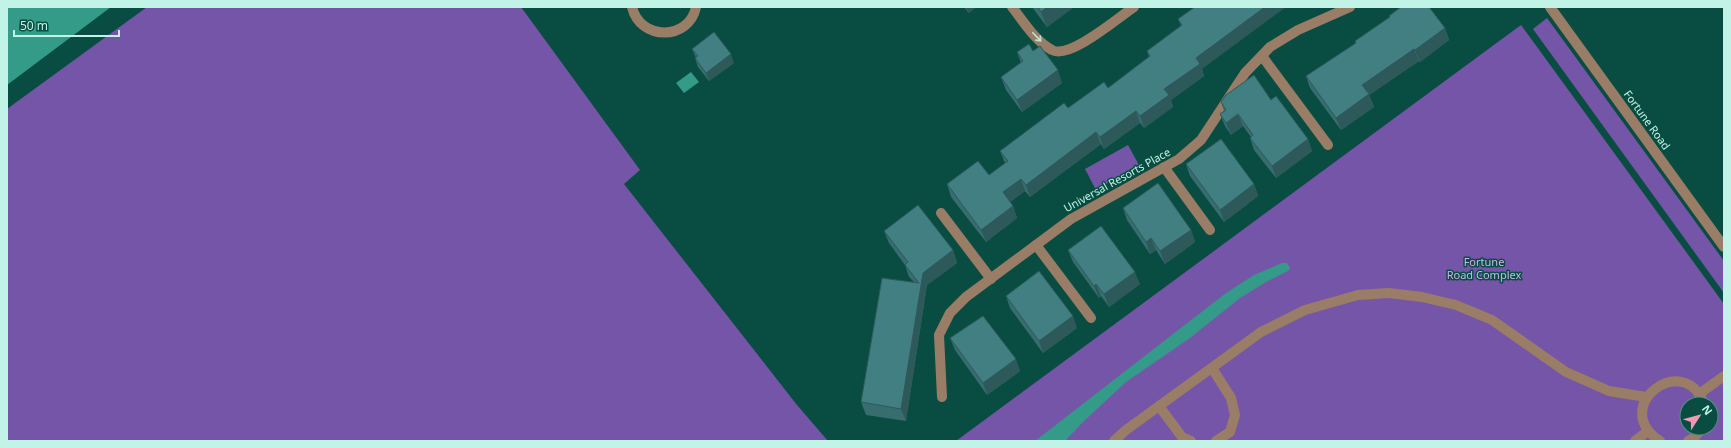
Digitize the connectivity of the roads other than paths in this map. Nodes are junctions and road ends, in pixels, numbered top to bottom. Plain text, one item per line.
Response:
1 (632, 7) edge
2 (696, 7) edge
3 (1012, 7) edge
4 (1134, 7) edge
5 (1350, 7) edge
6 (1550, 7) edge
7 (1262, 56) junction
8 (1328, 145) dead end
9 (1164, 167) junction
10 (941, 213) dead end
11 (1210, 230) dead end
12 (1036, 245) junction
13 (1724, 247) edge
14 (991, 279) junction
15 (1091, 318) dead end
16 (1212, 368) junction
17 (1724, 376) edge
18 (1699, 394) joint
19 (942, 397) dead end
20 (1646, 398) junction
21 (1159, 406) junction
22 (1648, 431) junction
23 (1114, 441) edge
24 (1190, 441) edge
25 (1216, 441) edge
26 (1635, 441) edge
27 (1660, 441) edge

1 - 2 street
3 -> 4 street
5 - 7 street, Universal Resorts Place
6 - 13 street, Fortune Road
7 - 8 street
7 - 9 street, Universal Resorts Place
9 - 11 street
9 - 12 street, Universal Resorts Place
10 - 14 street
12 - 14 street, Universal Resorts Place
12 - 15 street
14 - 19 street, Universal Resorts Place
16 - 20 street
16 - 21 street
16 - 25 street
17 - 18 street
18 - 20 street
20 - 22 street
21 - 23 street
21 - 24 street
22 - 26 street
22 - 27 street

